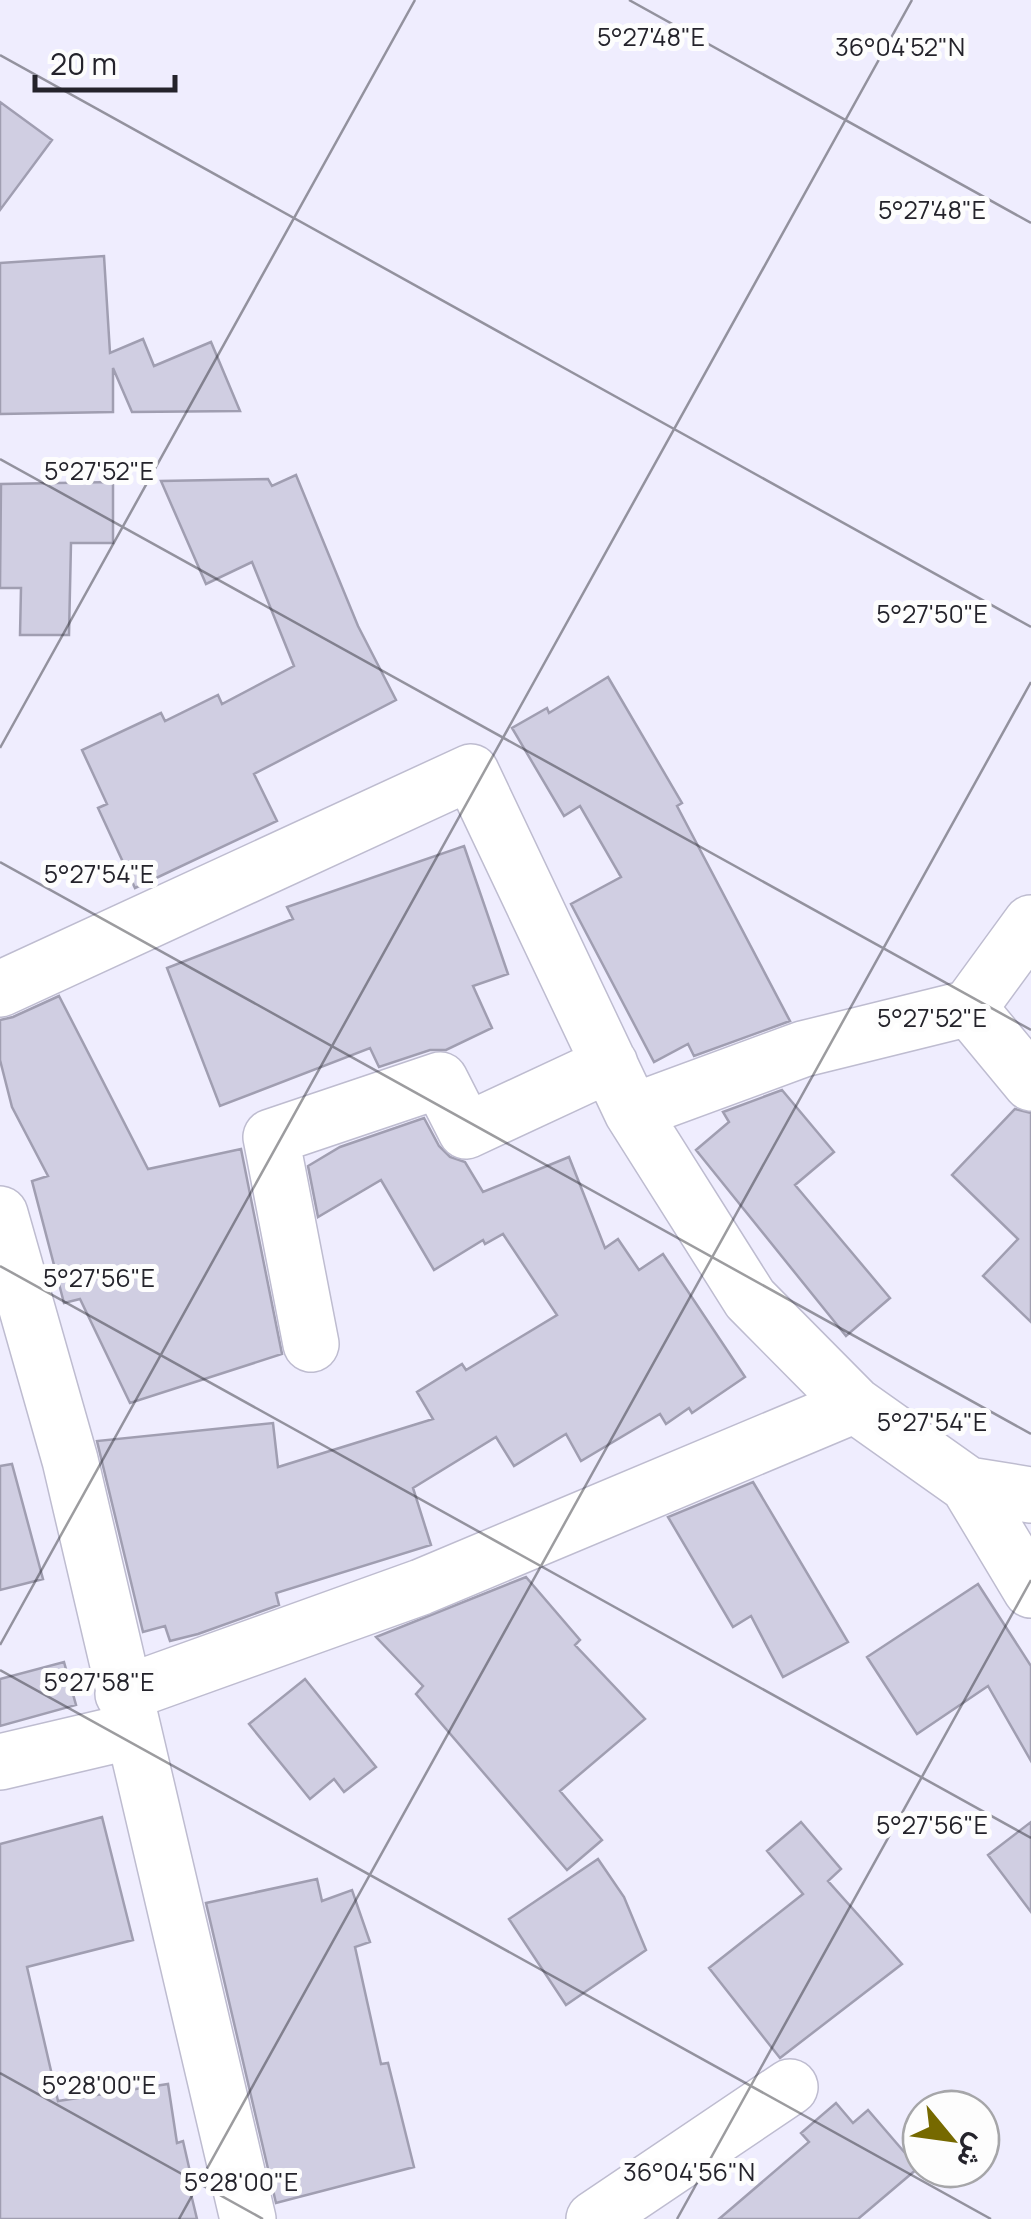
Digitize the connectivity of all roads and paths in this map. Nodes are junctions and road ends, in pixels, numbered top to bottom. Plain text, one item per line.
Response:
1 (1031, 923) edge
2 (5, 976) edge
3 (969, 1008) junction
4 (1031, 1084) edge
5 (621, 1088) junction
6 (0, 1214) edge
7 (311, 1344) dead end
8 (855, 1406) junction
9 (968, 1485) junction
10 (1031, 1495) edge
11 (1031, 1590) edge
12 (128, 1713) junction
13 (0, 1762) edge
14 (790, 2086) dead end
15 (248, 2219) edge
16 (594, 2219) edge

1 - 3 street
2 - 5 street
3 - 4 street
3 - 5 street
5 - 7 street
5 - 8 street
6 - 12 street
8 - 9 street
8 - 12 street
9 - 10 street
9 - 11 street
12 - 13 street
12 - 15 street
14 - 16 street

